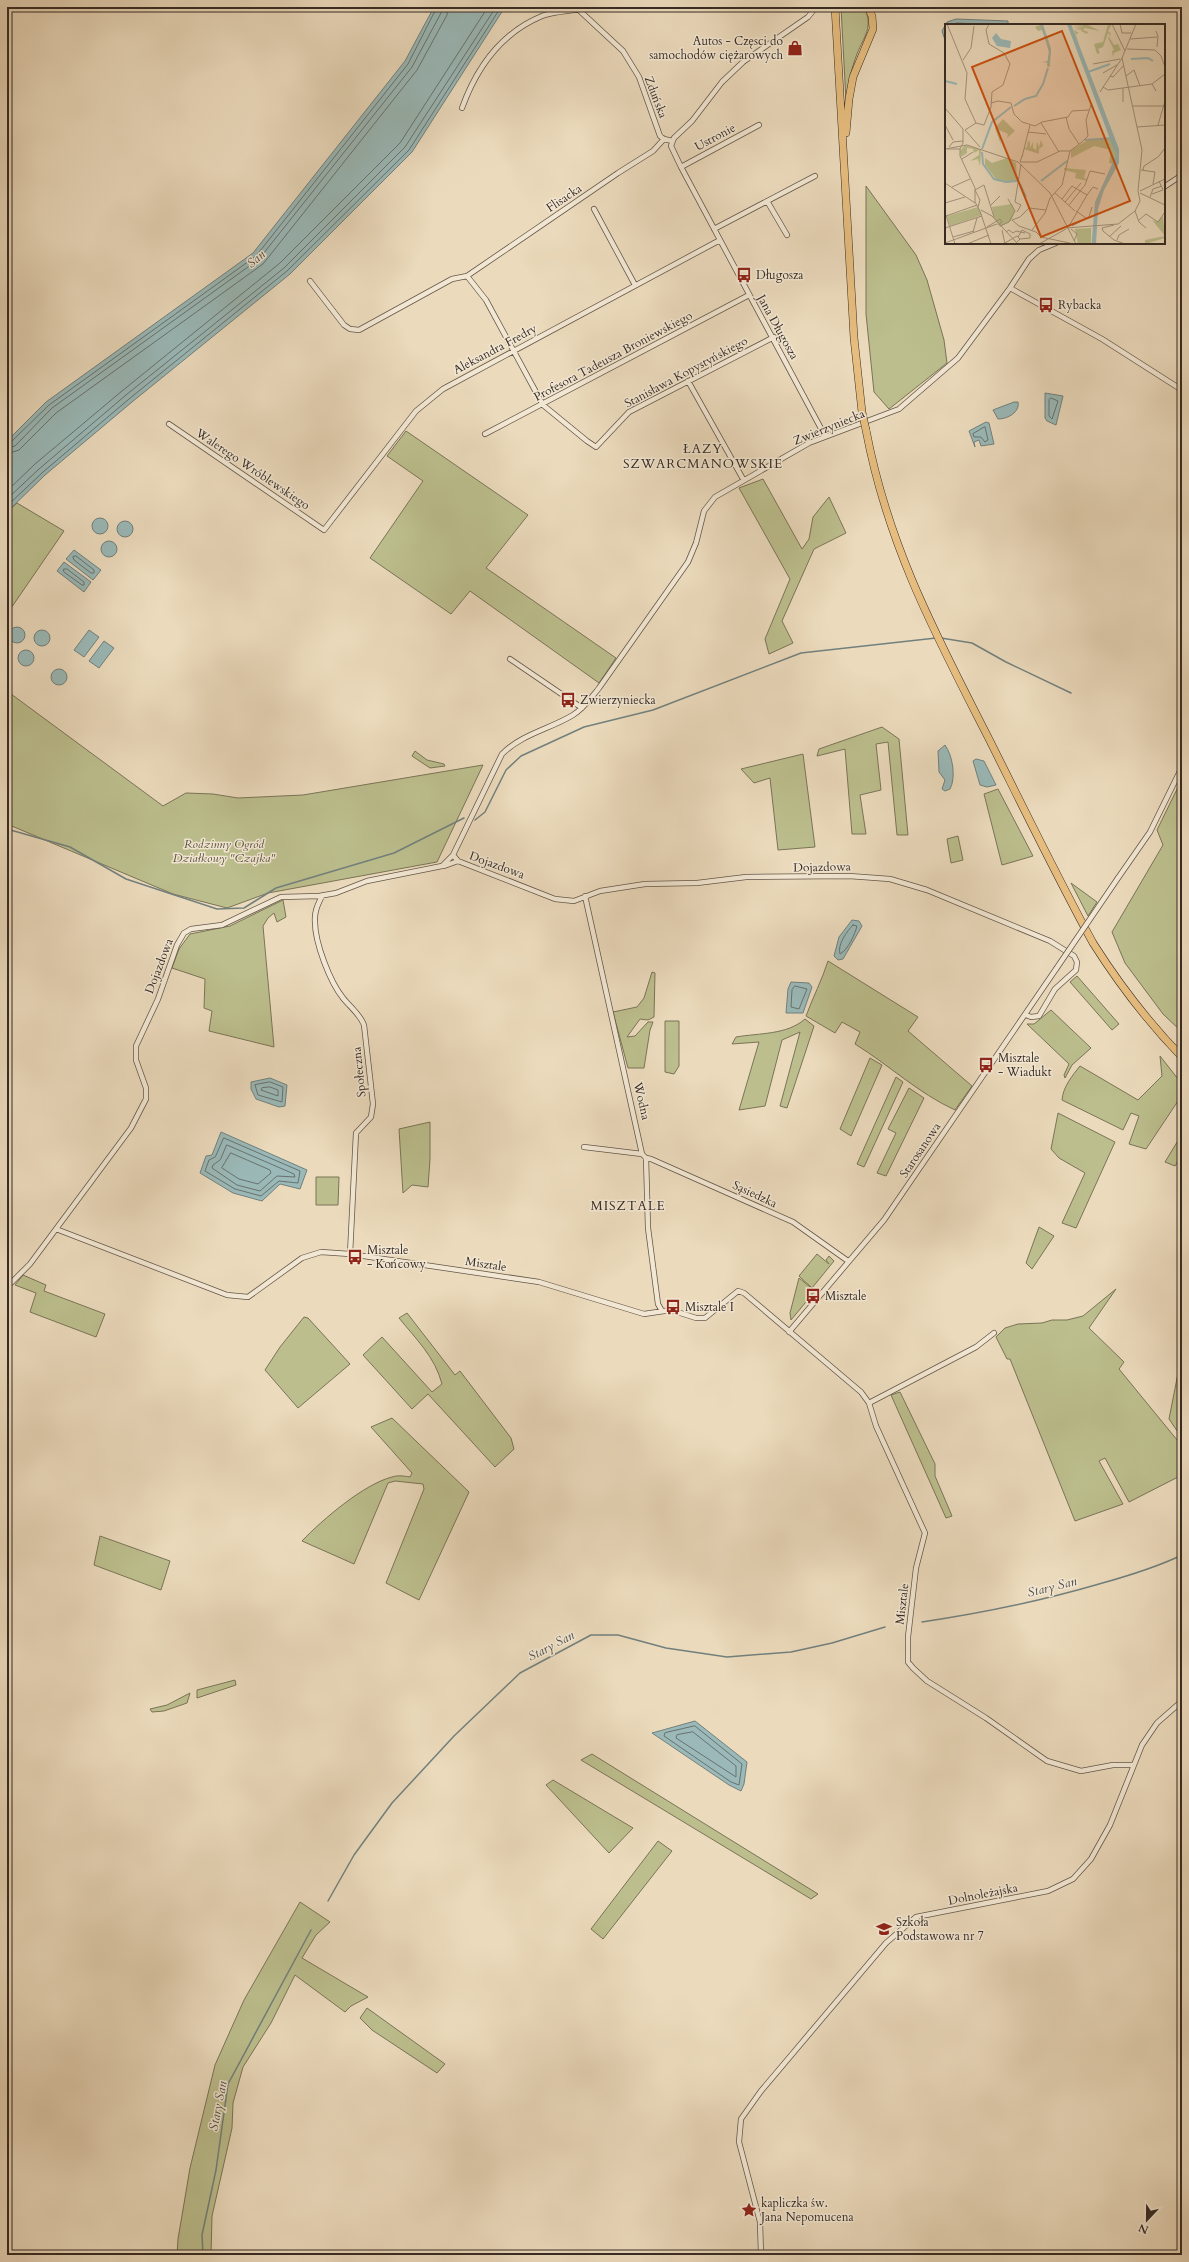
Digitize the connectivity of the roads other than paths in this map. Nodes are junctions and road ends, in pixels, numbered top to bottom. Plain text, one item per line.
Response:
1 (606, 7) edge
2 (814, 7) edge
3 (835, 7) edge
4 (868, 7) edge
5 (580, 11) junction
6 (462, 108) dead end
7 (759, 125) dead end
8 (664, 139) junction
9 (672, 141) junction
10 (681, 168) junction
11 (844, 173) junction
12 (1182, 175) edge
13 (815, 176) dead end
14 (1165, 186) edge
15 (768, 201) junction
16 (594, 209) dead end
17 (714, 229) junction
18 (787, 235) dead end
19 (720, 240) junction
20 (1054, 244) edge
21 (467, 276) junction
22 (310, 281) dead end
23 (635, 285) junction
24 (1010, 288) junction
25 (749, 295) junction
26 (774, 337) junction
27 (513, 350) junction
28 (688, 381) junction
29 (1182, 390) edge
30 (543, 405) junction
31 (169, 424) dead end
32 (485, 434) dead end
33 (825, 436) junction
34 (743, 479) junction
35 (324, 530) joint
36 (510, 659) dead end
37 (582, 708) junction
38 (1182, 767) edge
39 (452, 855) junction
40 (458, 861) junction
41 (442, 866) junction
42 (322, 896) junction
43 (585, 896) junction
44 (1026, 1015) junction
45 (1182, 1057) edge
46 (584, 1147) dead end
47 (642, 1154) junction
48 (646, 1158) junction
49 (56, 1229) junction
50 (350, 1254) junction
51 (848, 1261) junction
52 (10, 1284) dead end
53 (662, 1312) junction
54 (789, 1332) junction
55 (994, 1333) dead end
56 (869, 1403) junction
57 (1182, 1701) edge
58 (1132, 1765) junction
59 (761, 2255) edge

1 - 5 street
2 - 9 street
3 - 11 main road
4 - 11 main road
5 - 6 street
5 - 8 street, Zduńska
7 - 10 street, Ustronie
8 - 9 street
8 - 21 street, Flisacka
9 - 10 street, Jana Długosza
10 - 17 street, Jana Długosza
11 - 45 main road, bridge
12 - 14 street
13 - 15 street
15 - 17 street
15 - 18 street
16 - 23 street
17 - 19 street, Jana Długosza
19 - 23 street, Aleksandra Fredry
19 - 25 street, Jana Długosza
20 - 24 street, Zwierzyniecka
21 - 22 street, Flisacka
21 - 27 street
23 - 27 street, Aleksandra Fredry
24 - 29 street
24 - 33 street, Zwierzyniecka
25 - 26 street, Jana Długosza
25 - 30 street, Profesora Tadeusza Broniewskiego
26 - 28 street, Stanisława Kopystyńskiego
26 - 33 street, Jana Długosza
27 - 30 street
27 - 35 street, Aleksandra Fredry
28 - 30 street, Stanisława Kopystyńskiego
28 - 34 street
30 - 32 street, Profesora Tadeusza Broniewskiego
31 - 35 street, Walerego Wróblewskiego
33 - 34 street, Zwierzyniecka
34 - 37 street, Zwierzyniecka
36 - 37 street
37 - 39 street, Zwierzyniecka
38 - 44 street, Starosanowa, bridge
39 - 40 street, Dojazdowa
39 - 41 street, Dojazdowa
40 - 41 street
40 - 43 street, Dojazdowa
41 - 42 street, Dojazdowa
42 - 49 street, Dojazdowa
42 - 50 street, Społeczna
43 - 44 street, Dojazdowa
43 - 47 street, Wodna
44 - 51 street, Starosanowa
46 - 47 street
47 - 48 street
48 - 51 street, Sąsiedzka
48 - 53 street
49 - 50 street, Misztale
49 - 52 street, Dojazdowa
50 - 53 street, Misztale
51 - 54 street, Starosanowa
53 - 54 street, Misztale
54 - 56 street, Misztale
55 - 56 street
56 - 58 street, Misztale
57 - 58 street, Dolnoleżajska
58 - 59 street, Dolnoleżajska

